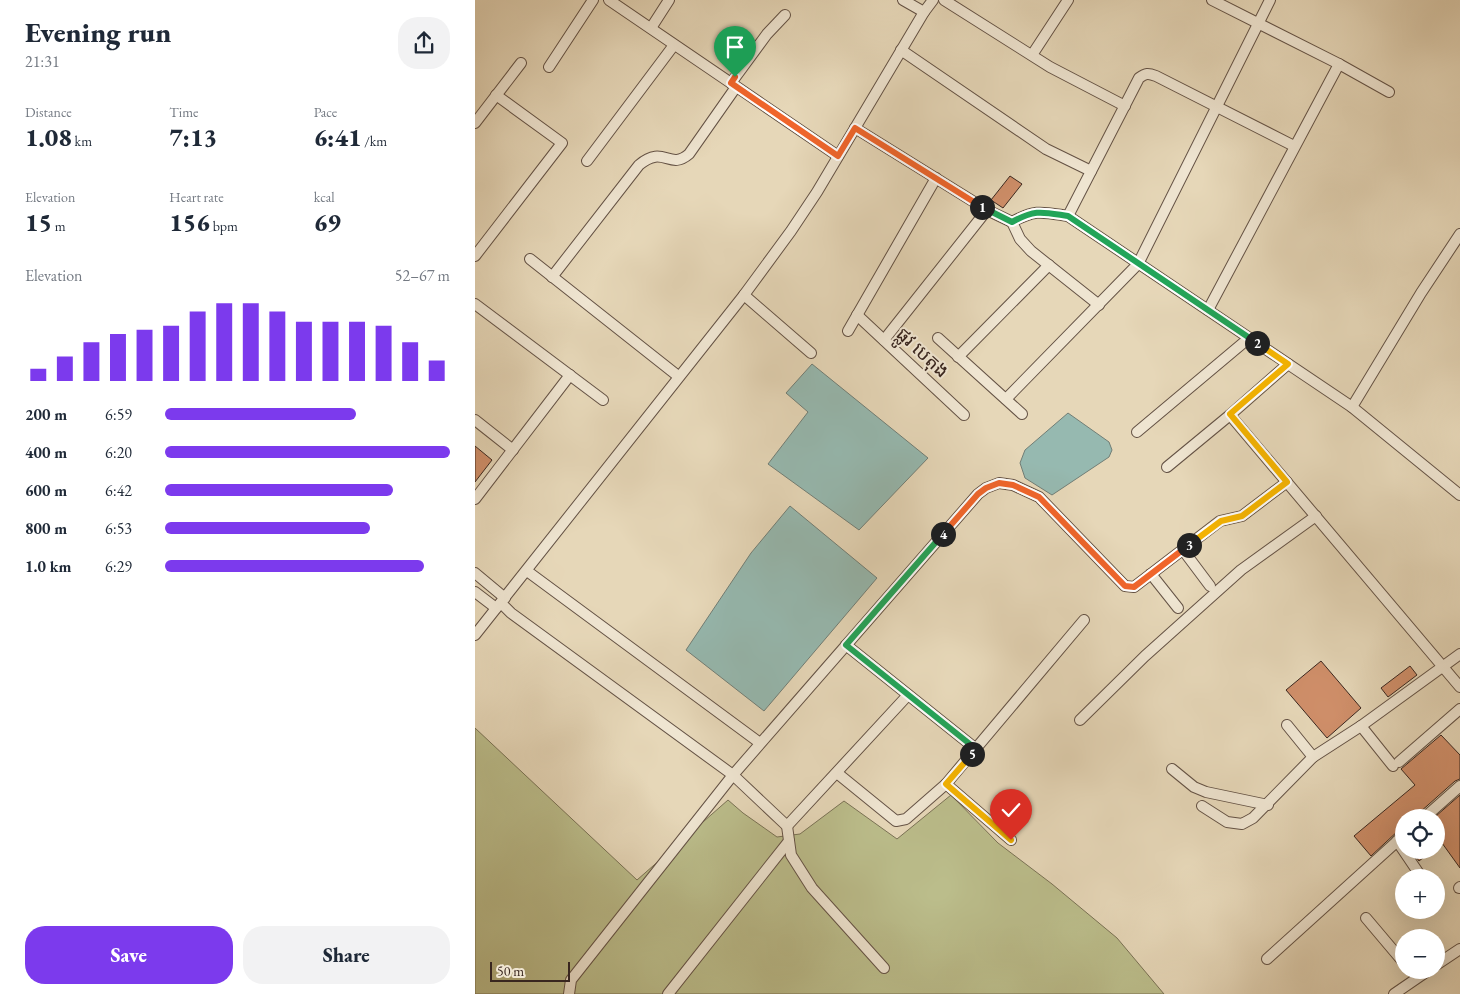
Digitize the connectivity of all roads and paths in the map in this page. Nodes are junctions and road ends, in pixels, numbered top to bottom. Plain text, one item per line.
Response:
1 (593, 0) edge
2 (669, 0) edge
3 (903, 0) edge
4 (933, 0) edge
5 (945, 0) edge
6 (1067, 0) edge
7 (1212, 0) edge
8 (1270, 0) edge
9 (616, 2) edge
10 (924, 12) junction
11 (785, 15) dead end
12 (1258, 23) junction
13 (651, 28) junction
14 (674, 45) junction
15 (901, 50) junction
16 (1032, 55) junction
17 (521, 63) dead end
18 (1339, 64) junction
19 (549, 67) dead end
20 (733, 85) junction
21 (1389, 92) dead end
22 (496, 95) junction
23 (1125, 106) junction
24 (1217, 107) junction
25 (475, 123) edge
26 (855, 128) junction
27 (1294, 146) junction
28 (838, 156) junction
29 (587, 161) dead end
30 (1091, 171) junction
31 (936, 178) junction
32 (987, 210) junction
33 (1068, 216) junction
34 (1012, 222) junction
35 (1460, 234) edge
36 (475, 256) edge
37 (530, 259) dead end
38 (1138, 264) junction
39 (1049, 265) junction
40 (552, 277) junction
41 (744, 295) junction
42 (475, 304) edge
43 (1099, 305) junction
44 (1208, 310) junction
45 (857, 315) junction
46 (848, 331) dead end
47 (938, 338) dead end
48 (1249, 338) junction
49 (884, 340) junction
50 (811, 353) dead end
51 (958, 357) junction
52 (1288, 364) junction
53 (570, 375) junction
54 (678, 376) junction
55 (603, 400) dead end
56 (1006, 400) junction
57 (1352, 407) junction
58 (1022, 414) dead end
59 (1230, 414) junction
60 (964, 415) dead end
61 (475, 420) edge
62 (1137, 432) dead end
63 (513, 450) junction
64 (1167, 467) dead end
65 (1287, 482) junction
66 (1460, 495) edge
67 (475, 499) edge
68 (1316, 516) junction
69 (1183, 550) junction
70 (527, 571) junction
71 (475, 573) edge
72 (1151, 574) junction
73 (1210, 586) dead end
74 (475, 592) edge
75 (501, 603) junction
76 (1178, 608) dead end
77 (1084, 620) dead end
78 (475, 635) edge
79 (846, 645) junction
80 (1460, 654) edge
81 (1445, 667) junction
82 (1460, 686) edge
83 (908, 695) junction
84 (1460, 709) edge
85 (1079, 720) dead end
86 (1287, 725) dead end
87 (1361, 726) junction
88 (761, 743) junction
89 (976, 749) junction
90 (1313, 757) junction
91 (1172, 769) dead end
92 (837, 773) junction
93 (733, 775) junction
94 (946, 784) junction
95 (1460, 786) edge
96 (1268, 805) junction
97 (1202, 806) dead end
98 (1434, 809) edge
99 (787, 826) junction
100 (1011, 840) dead end
101 (789, 842) junction
102 (1395, 843) edge
103 (1366, 918) dead end
104 (1460, 949) edge
105 (1395, 953) edge
106 (1267, 959) dead end
107 (1445, 959) edge
108 (883, 968) dead end
109 (1417, 979) edge
110 (569, 994) edge
111 (668, 994) edge
112 (1395, 994) edge

1 - 19 street
2 - 13 street
3 - 10 street
4 - 10 street
5 - 16 street
6 - 16 street
7 - 12 street
8 - 12 street
9 - 13 street
10 - 15 street
11 - 20 street
12 - 18 street
12 - 24 street
13 - 14 street
14 - 20 street
14 - 29 street
15 - 26 street
15 - 30 street
16 - 23 street
17 - 22 street
18 - 21 street
18 - 27 street
20 - 28 street
20 - 40 street
22 - 25 street
22 - 36 street
23 - 24 street
23 - 30 street
24 - 27 street
24 - 38 street
26 - 28 street
26 - 31 street
27 - 44 street
28 - 41 street
30 - 33 street
31 - 32 street
31 - 45 street
32 - 34 street
32 - 49 street
33 - 34 street
33 - 38 street
34 - 39 street
35 - 57 street
37 - 40 street
38 - 43 street
38 - 44 street
39 - 43 street
39 - 51 street
40 - 54 street
41 - 50 street
41 - 54 street
42 - 53 street
43 - 56 street
44 - 48 street
45 - 46 street
45 - 49 street, ផ្លូវ បេតុង
47 - 51 street
48 - 52 street
48 - 62 street
49 - 60 street, ផ្លូវ បេតុង
51 - 56 street
52 - 57 street
52 - 59 street
53 - 55 street
53 - 63 street
54 - 70 street
56 - 58 street
57 - 66 street
59 - 64 street
59 - 65 street
61 - 63 street
63 - 67 street
65 - 68 street
65 - 69 street
68 - 81 street
68 - 85 street
69 - 72 street
69 - 73 street
70 - 75 street
70 - 88 street
71 - 75 street
72 - 76 street
72 - 79 street
74 - 75 street
75 - 78 street
75 - 93 street
77 - 89 street
79 - 83 street
79 - 88 street
80 - 81 street
81 - 82 street
81 - 87 street
83 - 89 street
83 - 92 street
84 - 87 street
86 - 90 street
87 - 90 street
88 - 93 street
89 - 94 street
90 - 96 street
91 - 96 street
92 - 94 street
92 - 99 street
93 - 99 street
93 - 110 street
94 - 100 street
95 - 98 street
96 - 97 street
99 - 101 street
101 - 108 street
101 - 111 street
102 - 106 street
103 - 105 street
104 - 107 street
109 - 112 street

